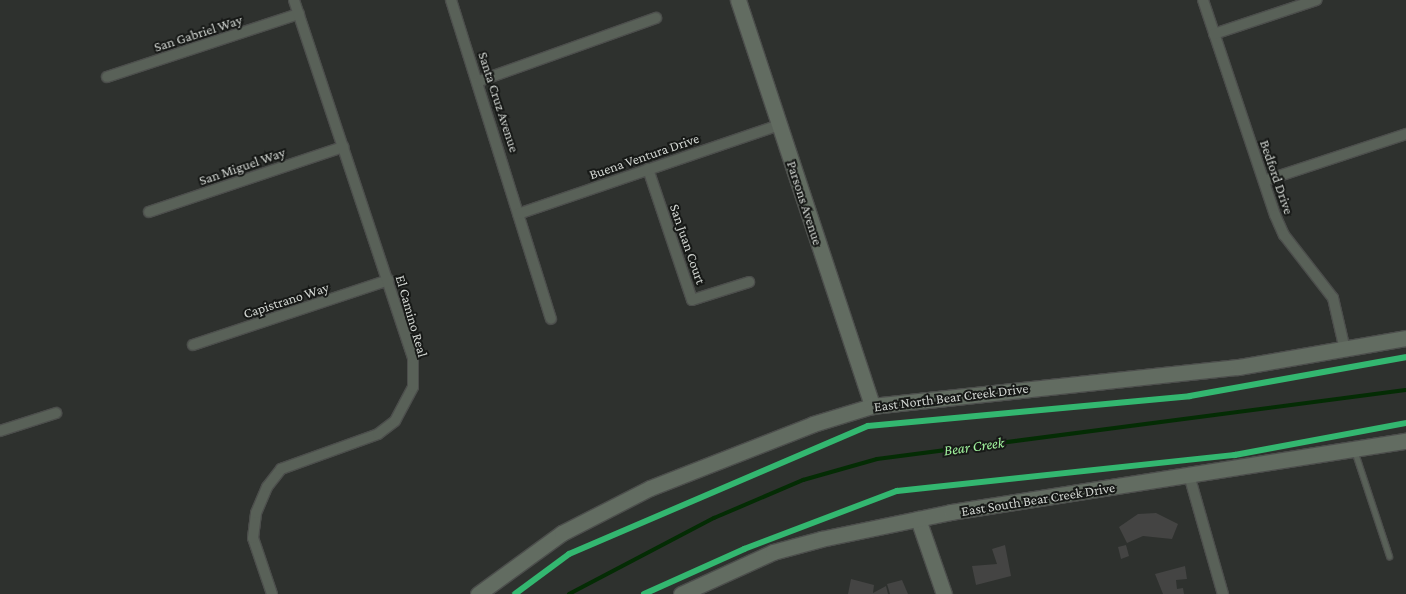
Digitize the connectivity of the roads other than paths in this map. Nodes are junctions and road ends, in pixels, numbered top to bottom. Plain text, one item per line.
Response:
1 (294, 0) edge
2 (451, 0) edge
3 (738, 0) edge
4 (1203, 0) edge
5 (1316, 0) edge
6 (299, 14) junction
7 (656, 18) dead end
8 (1214, 34) junction
9 (106, 78) dead end
10 (479, 81) junction
11 (779, 125) junction
12 (1406, 134) edge
13 (343, 147) junction
14 (648, 169) junction
15 (1264, 181) junction
16 (149, 212) dead end
17 (518, 214) junction
18 (388, 280) junction
19 (749, 282) dead end
20 (551, 319) dead end
21 (1406, 338) edge
22 (193, 345) dead end
23 (1345, 350) junction
24 (872, 406) junction
25 (56, 413) dead end
26 (0, 431) edge
27 (1406, 441) edge
28 (1354, 449) junction
29 (1189, 475) junction
30 (918, 519) junction
31 (1389, 556) dead end
32 (272, 594) edge
33 (478, 594) edge
34 (681, 594) edge
35 (944, 594) edge
36 (1223, 594) edge

1 - 6 street, El Camino Real
2 - 10 street, Santa Cruz Avenue
3 - 11 street, Parsons Avenue
4 - 8 street, Bedford Drive
5 - 8 street
6 - 9 street, San Gabriel Way
6 - 13 street, El Camino Real
7 - 10 street
8 - 15 street, Bedford Drive
10 - 17 street, Santa Cruz Avenue
11 - 14 street, Buena Ventura Drive
11 - 24 street, Parsons Avenue
12 - 15 street
13 - 16 street, San Miguel Way
13 - 18 street, El Camino Real
14 - 17 street, Buena Ventura Drive
14 - 19 street, San Juan Court
15 - 23 street, Bedford Drive
17 - 20 street, Santa Cruz Avenue
18 - 22 street, Capistrano Way
18 - 32 street, El Camino Real
21 - 23 street, East North Bear Creek Drive
23 - 24 street, East North Bear Creek Drive
24 - 33 street, East North Bear Creek Drive
25 - 26 street
27 - 28 street, East South Bear Creek Drive
28 - 29 street, East South Bear Creek Drive
28 - 31 lane
29 - 30 street, East South Bear Creek Drive
29 - 36 street
30 - 34 street, East South Bear Creek Drive
30 - 35 street

